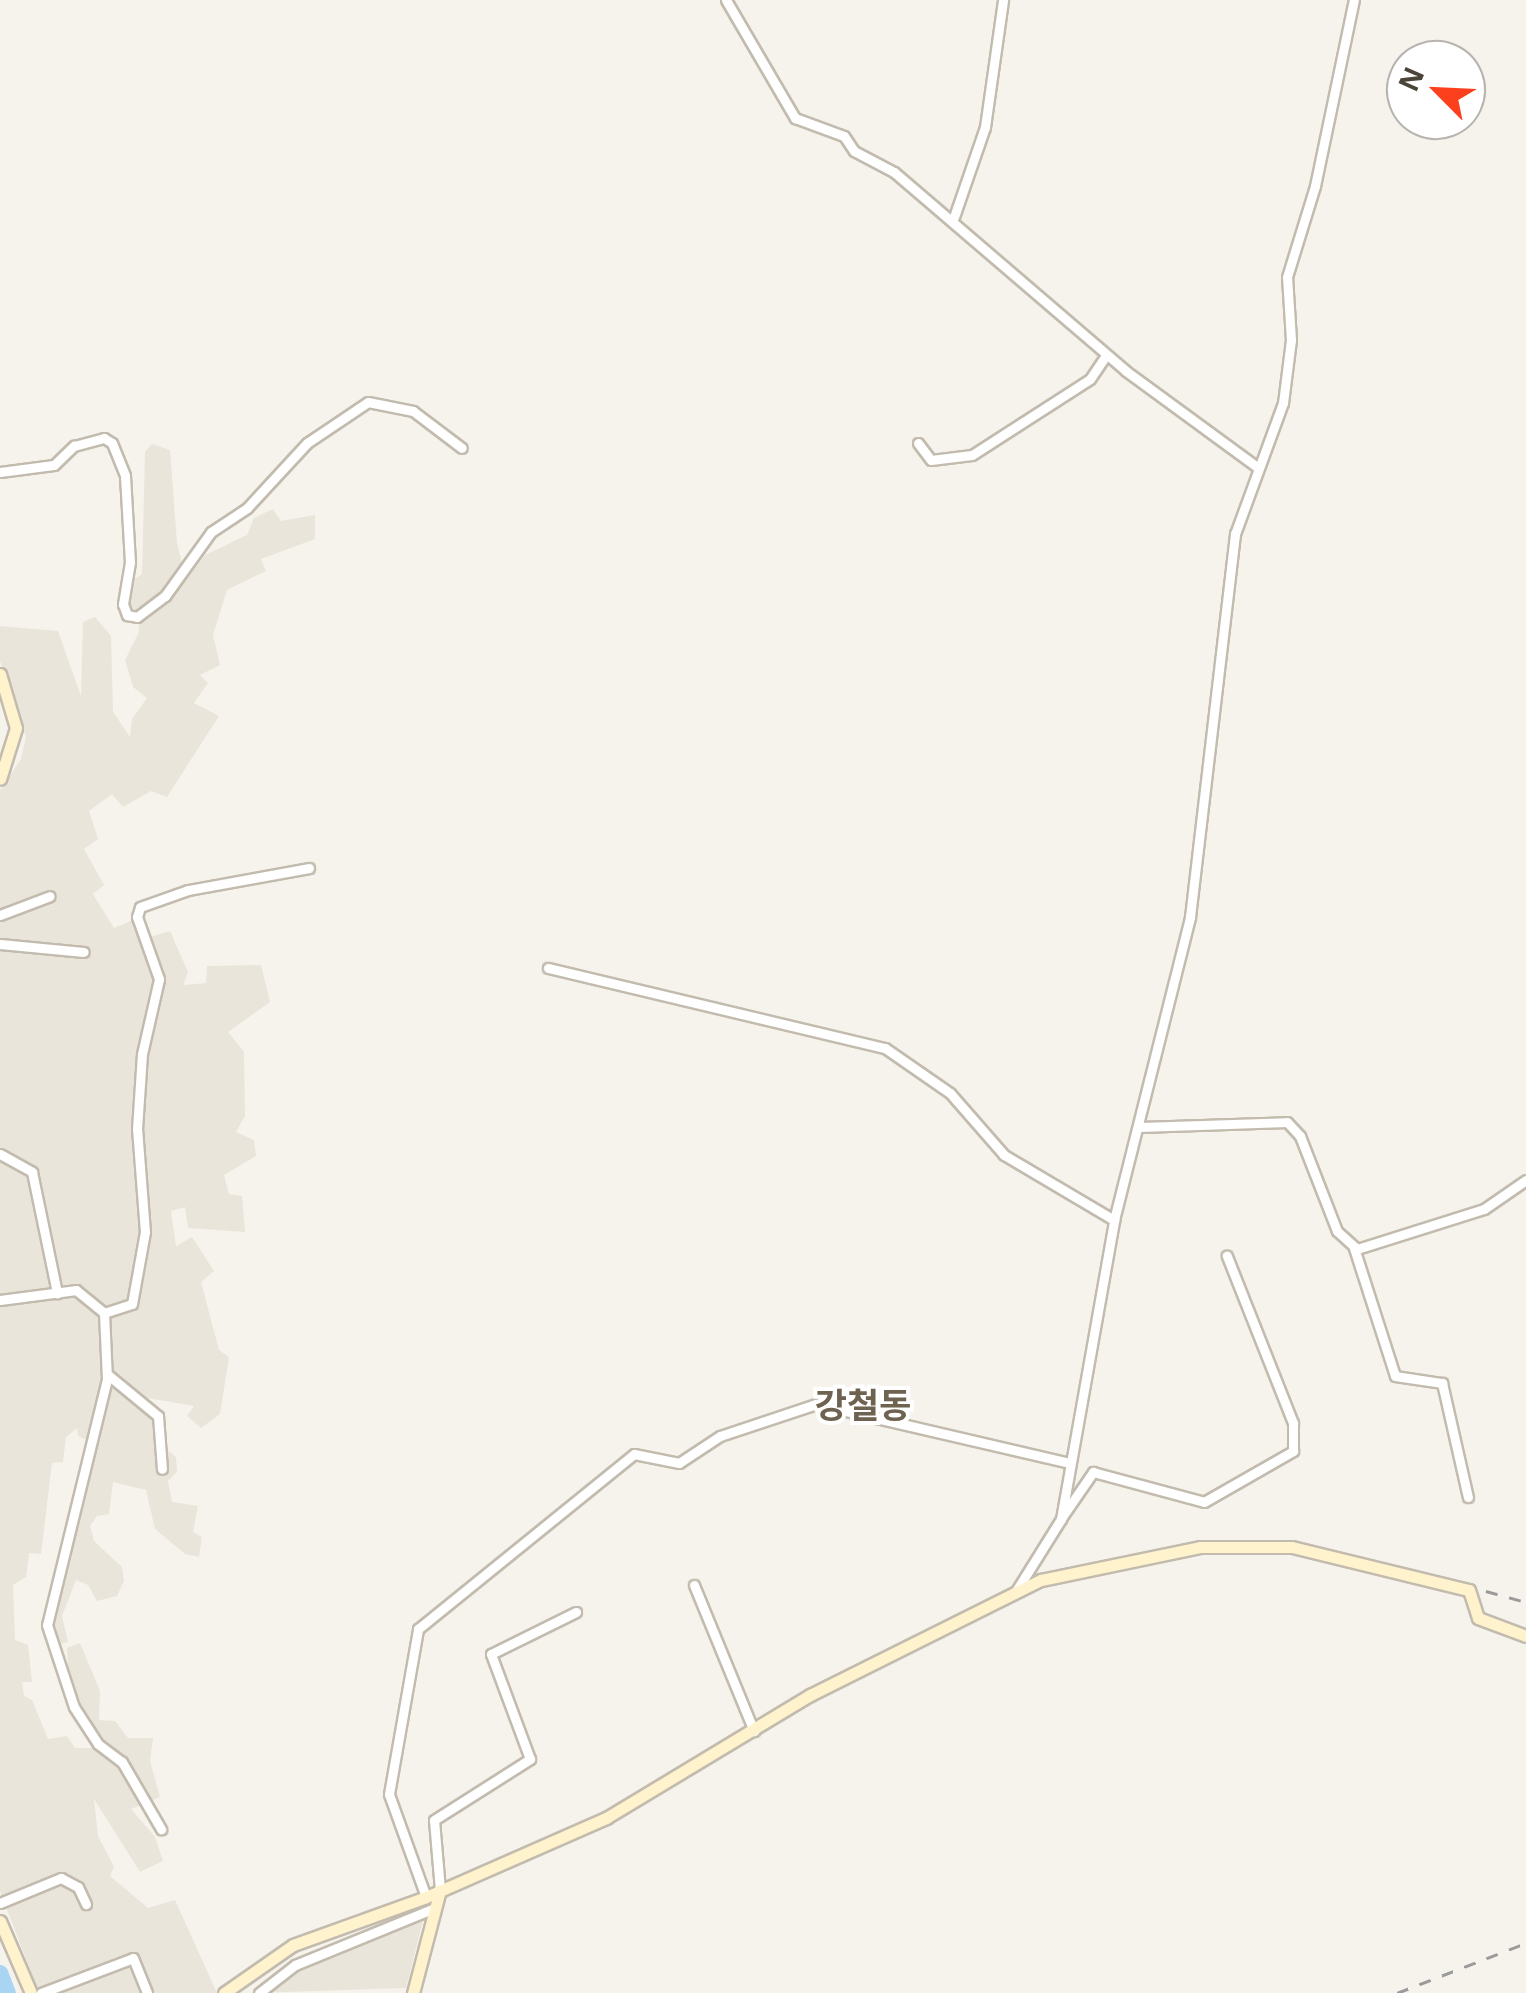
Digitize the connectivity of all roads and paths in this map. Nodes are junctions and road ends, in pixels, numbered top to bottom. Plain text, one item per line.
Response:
1 (726, 0) edge
2 (1003, 0) edge
3 (1354, 0) edge
4 (954, 217) junction
5 (1106, 355) junction
6 (918, 444) dead end
7 (462, 448) dead end
8 (1258, 467) junction
9 (0, 472) edge
10 (0, 674) edge
11 (0, 779) edge
12 (310, 868) dead end
13 (50, 896) dead end
14 (0, 915) edge
15 (0, 944) edge
16 (84, 952) dead end
17 (548, 968) dead end
18 (1140, 1127) junction
19 (0, 1154) edge
20 (1526, 1180) edge
21 (1114, 1220) junction
22 (1354, 1248) junction
23 (1227, 1256) dead end
24 (57, 1293) junction
25 (0, 1300) edge
26 (104, 1313) junction
27 (106, 1374) junction
28 (1069, 1463) junction
29 (162, 1468) dead end
30 (1468, 1497) dead end
31 (1060, 1519) junction
32 (694, 1585) dead end
33 (1014, 1593) junction
34 (576, 1612) dead end
35 (1526, 1636) edge
36 (754, 1731) junction
37 (161, 1829) dead end
38 (440, 1890) junction
39 (426, 1897) junction
40 (0, 1903) edge
41 (86, 1904) dead end
42 (435, 1908) junction
43 (0, 1921) edge
44 (31, 1993) edge
45 (41, 1993) edge
46 (144, 1993) edge
47 (224, 1993) edge
48 (259, 1993) edge
49 (413, 1993) edge

1 - 4 street
2 - 4 street
3 - 8 street
4 - 5 street
5 - 6 street
5 - 8 street
7 - 9 street
8 - 18 street
10 - 11 street
12 - 26 street
13 - 14 street
15 - 16 street
17 - 21 street
18 - 21 street
18 - 22 street
19 - 24 street
20 - 22 street
21 - 28 street
22 - 30 street
23 - 31 street
24 - 25 street
24 - 26 street
26 - 27 street
27 - 29 street
27 - 37 street
28 - 31 street
28 - 39 street
31 - 33 street
32 - 36 street
33 - 35 street
33 - 36 street
34 - 38 street
36 - 38 street
38 - 39 street
38 - 42 street
39 - 47 street
40 - 41 street
42 - 48 street
42 - 49 street
43 - 44 street
45 - 46 street

